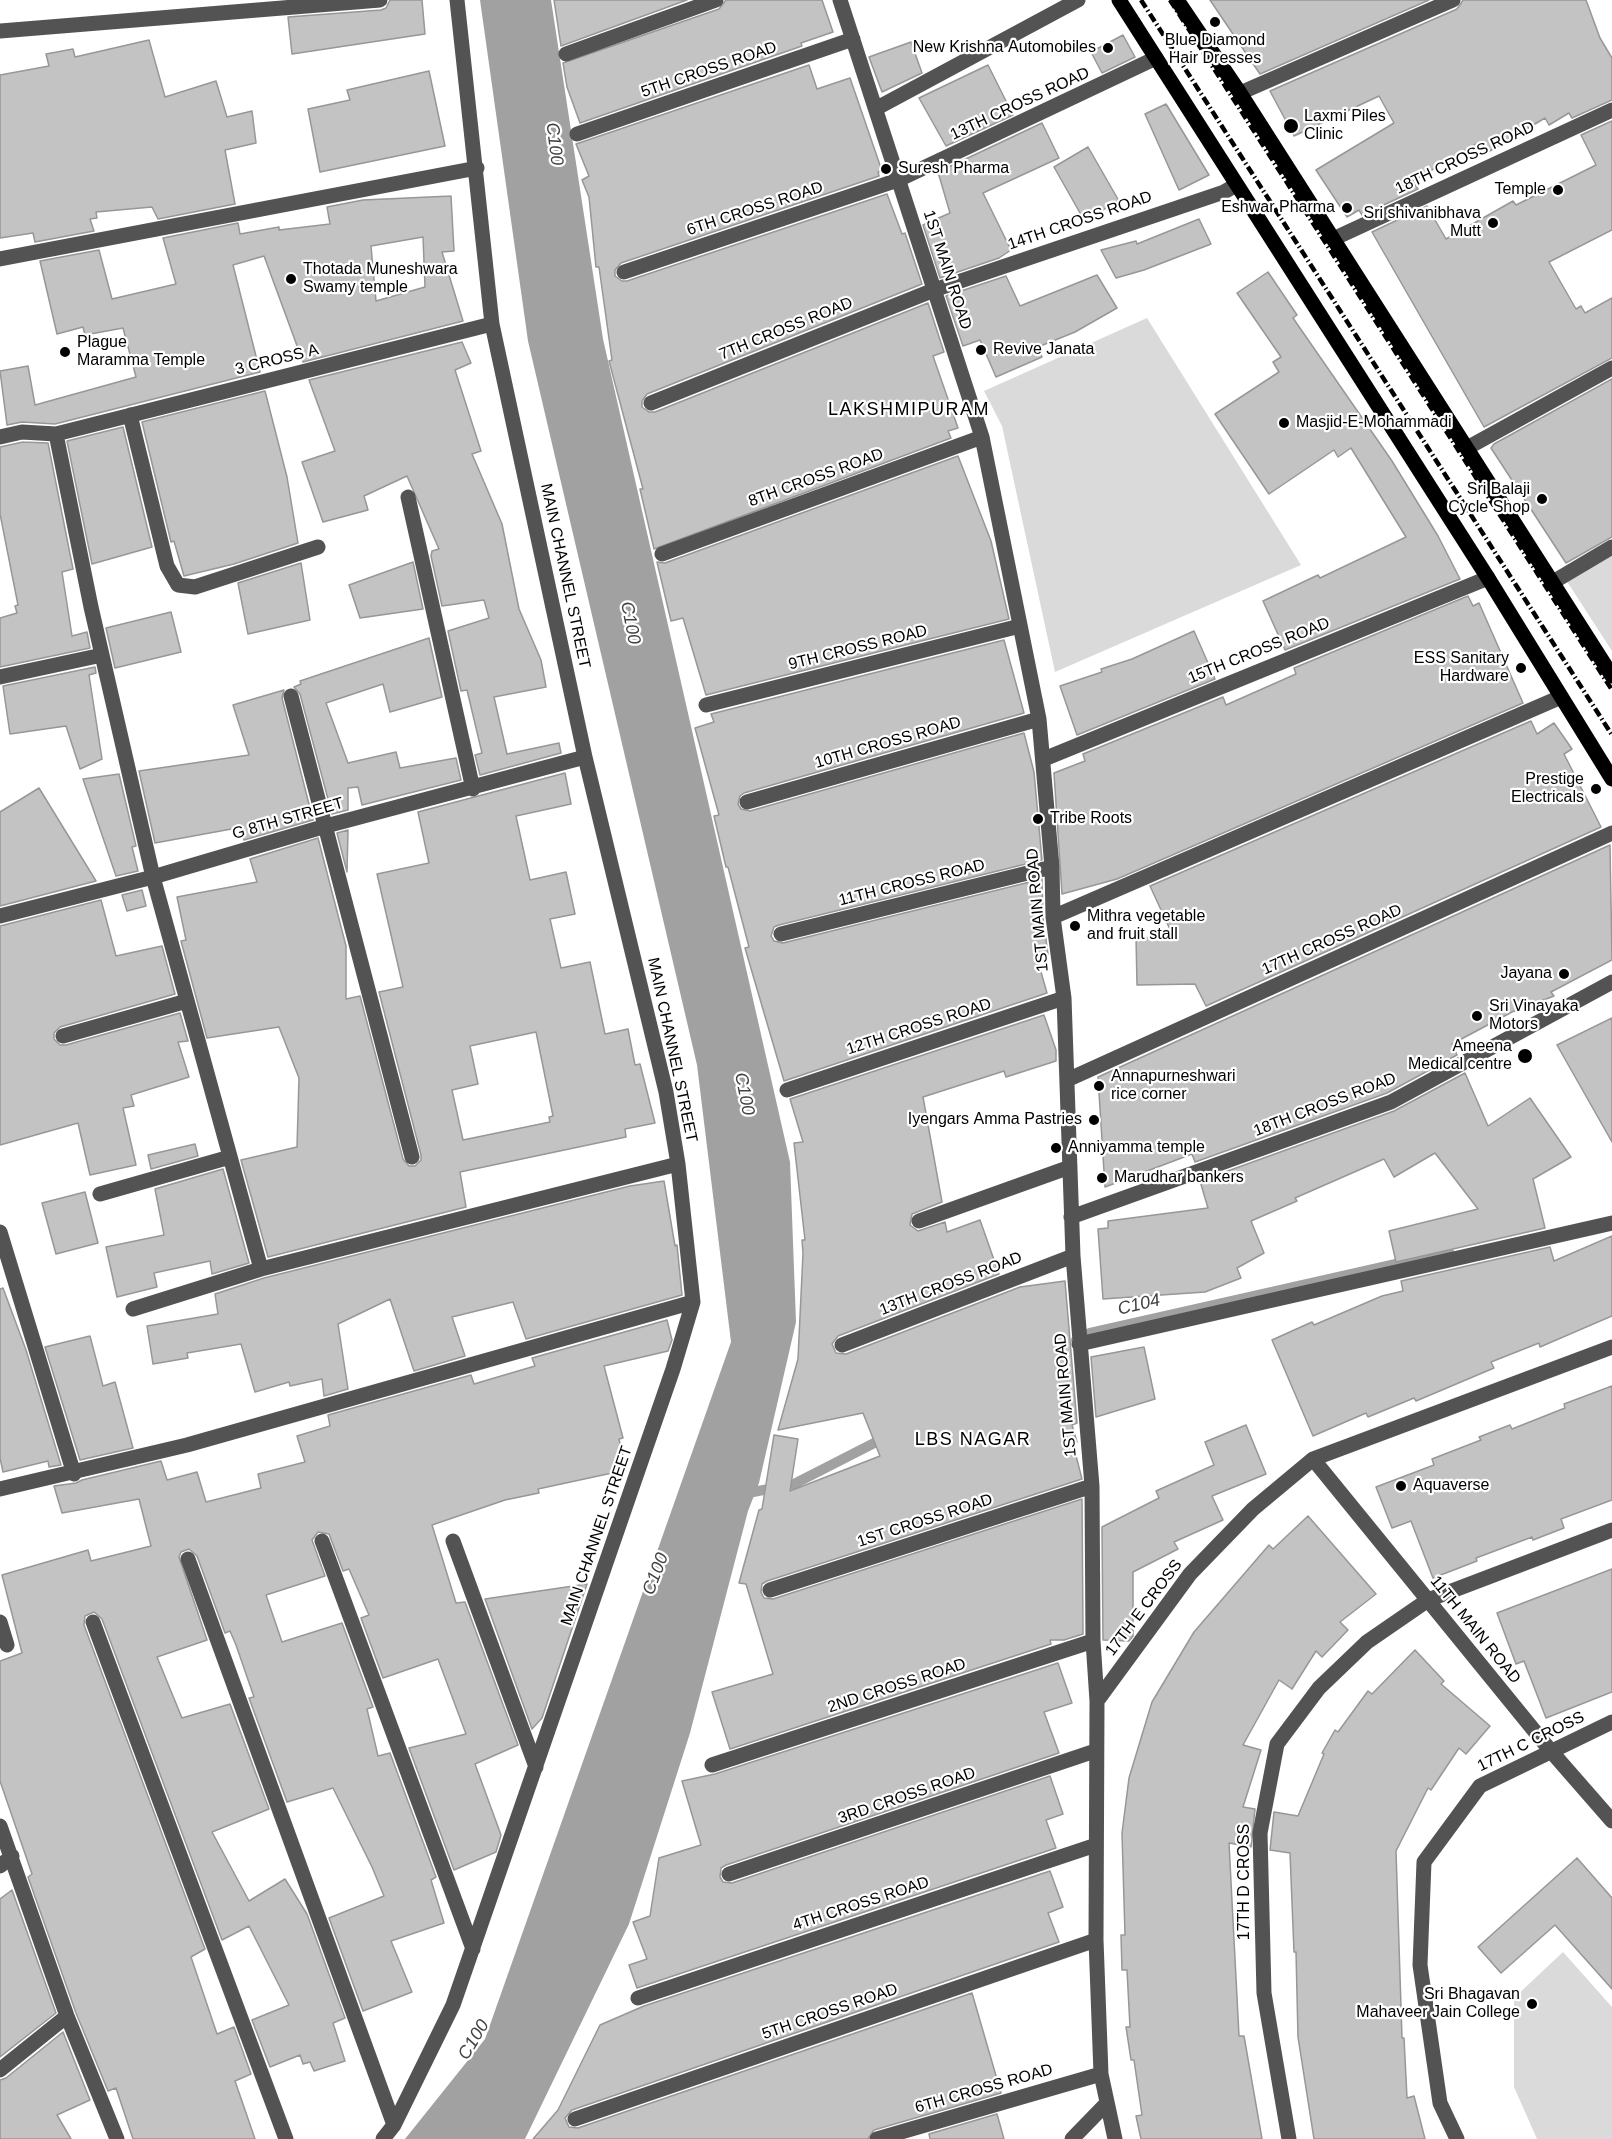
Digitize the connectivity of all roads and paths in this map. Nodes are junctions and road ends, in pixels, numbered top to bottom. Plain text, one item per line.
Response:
1 (380, 0) edge
2 (457, 0) edge
3 (716, 0) edge
4 (840, 0) edge
5 (1078, 0) edge
6 (1119, 0) edge
7 (1177, 0) edge
8 (1453, 0) edge
9 (0, 31) edge
10 (853, 39) junction
11 (566, 54) dead end
12 (1156, 58) junction
13 (1240, 93) junction
14 (877, 108) junction
15 (1612, 110) edge
16 (577, 134) dead end
17 (477, 168) junction
18 (898, 180) junction
19 (1236, 185) junction
20 (1333, 239) junction
21 (0, 259) edge
22 (624, 272) dead end
23 (934, 290) junction
24 (492, 324) junction
25 (1612, 368) edge
26 (651, 403) dead end
27 (130, 415) junction
28 (56, 434) junction
29 (0, 437) edge
30 (982, 437) junction
31 (1467, 448) junction
32 (408, 497) dead end
33 (318, 547) dead end
34 (1612, 547) edge
35 (662, 554) dead end
36 (1488, 578) junction
37 (1553, 582) junction
38 (1020, 626) junction
39 (102, 655) junction
40 (0, 676) edge
41 (1612, 676) edge
42 (291, 696) dead end
43 (1560, 697) junction
44 (706, 705) dead end
45 (1039, 719) junction
46 (585, 757) junction
47 (1044, 759) junction
48 (1612, 779) edge
49 (473, 789) junction
50 (747, 802) dead end
51 (326, 826) junction
52 (1612, 833) edge
53 (1052, 867) junction
54 (153, 877) junction
55 (0, 916) edge
56 (1053, 917) junction
57 (781, 934) dead end
58 (1612, 982) edge
59 (1064, 998) junction
60 (187, 1001) junction
61 (63, 1036) dead end
62 (1067, 1080) junction
63 (787, 1090) dead end
64 (412, 1157) dead end
65 (230, 1158) junction
66 (678, 1164) junction
67 (1070, 1167) junction
68 (100, 1194) dead end
69 (1071, 1217) junction
70 (919, 1221) dead end
71 (1612, 1223) edge
72 (0, 1232) edge
73 (1073, 1257) junction
74 (261, 1269) junction
75 (693, 1302) junction
76 (133, 1309) dead end
77 (1079, 1343) junction
78 (842, 1345) dead end
79 (1612, 1347) edge
80 (1313, 1459) junction
81 (74, 1474) junction
82 (1092, 1486) junction
83 (0, 1489) edge
84 (1612, 1530) edge
85 (322, 1541) dead end
86 (453, 1541) dead end
87 (188, 1559) dead end
88 (770, 1590) dead end
89 (1428, 1600) junction
90 (0, 1622) edge
91 (93, 1622) dead end
92 (1093, 1641) junction
93 (7, 1645) dead end
94 (1097, 1701) junction
95 (1612, 1722) edge
96 (1550, 1750) junction
97 (1095, 1751) junction
98 (712, 1765) dead end
99 (536, 1767) junction
100 (1612, 1821) edge
101 (0, 1826) edge
102 (1096, 1845) junction
103 (12, 1856) junction
104 (0, 1866) edge
105 (729, 1874) dead end
106 (1096, 1940) junction
107 (473, 1949) junction
108 (638, 1998) dead end
109 (68, 2016) junction
110 (0, 2070) edge
111 (1101, 2074) junction
112 (1107, 2103) junction
113 (575, 2119) dead end
114 (394, 2125) junction
115 (117, 2139) edge
116 (286, 2139) edge
117 (383, 2139) edge
118 (877, 2139) edge
119 (1072, 2139) edge
120 (1115, 2139) edge
121 (1289, 2139) edge
122 (1457, 2139) edge

1 - 9 street
2 - 17 street, MAIN CHANNEL STREET
3 - 11 street
4 - 10 street, 1ST MAIN ROAD
5 - 14 street
6 - 12 main road
7 - 13 main road
8 - 13 street
10 - 14 street, 1ST MAIN ROAD
10 - 16 street, 5TH CROSS ROAD
12 - 18 street, 13TH CROSS ROAD
12 - 19 main road
13 - 20 main road
14 - 18 street, 1ST MAIN ROAD
15 - 20 street, 18TH CROSS ROAD
17 - 21 street
17 - 24 street, MAIN CHANNEL STREET
18 - 22 street, 6TH CROSS ROAD
18 - 23 street, 1ST MAIN ROAD
19 - 23 street, 14TH CROSS ROAD
19 - 36 main road
20 - 31 main road
23 - 26 street, 7TH CROSS ROAD
23 - 30 street, 1ST MAIN ROAD
24 - 27 street, 3 CROSS A
24 - 46 street, MAIN CHANNEL STREET
25 - 31 street
27 - 28 street, 3 CROSS A
27 - 33 street
28 - 29 street, 3 CROSS A
28 - 39 street
30 - 35 street, 8TH CROSS ROAD
30 - 38 street, 1ST MAIN ROAD
31 - 37 main road
32 - 49 street
34 - 37 street
36 - 43 main road
36 - 47 street, 15TH CROSS ROAD
37 - 41 main road
38 - 44 street, 9TH CROSS ROAD
38 - 45 street, 1ST MAIN ROAD
39 - 40 street
39 - 54 street
42 - 51 street
43 - 48 main road
43 - 56 street
45 - 47 street, 1ST MAIN ROAD
45 - 50 street, 10TH CROSS ROAD
46 - 49 street, G 8TH STREET
46 - 66 street, MAIN CHANNEL STREET
47 - 53 street, 1ST MAIN ROAD
49 - 51 street, G 8TH STREET
51 - 54 street, G 8TH STREET
51 - 64 street
52 - 62 street, 17TH CROSS ROAD
53 - 56 street, 1ST MAIN ROAD
53 - 57 street, 11TH CROSS ROAD
54 - 55 street, G 8TH STREET
54 - 60 street
56 - 59 street, 1ST MAIN ROAD
58 - 69 street, 18TH CROSS ROAD
59 - 62 street, 1ST MAIN ROAD
59 - 63 street, 12TH CROSS ROAD
60 - 61 street
60 - 65 street
62 - 67 street, 1ST MAIN ROAD
65 - 68 street
65 - 74 street
66 - 74 street
66 - 75 street, MAIN CHANNEL STREET
67 - 69 street, 1ST MAIN ROAD
67 - 70 street
69 - 73 street, 1ST MAIN ROAD
71 - 77 street
72 - 81 street
73 - 77 street, 1ST MAIN ROAD
73 - 78 street, 13TH CROSS ROAD
74 - 76 street
75 - 81 street
75 - 99 street, MAIN CHANNEL STREET
77 - 82 street, 1ST MAIN ROAD
79 - 80 street, 17TH E CROSS
80 - 89 street, 11TH MAIN ROAD
80 - 94 street, 17TH E CROSS
81 - 83 street
82 - 88 street, 1ST CROSS ROAD
82 - 92 street, 1ST MAIN ROAD
84 - 89 street, 17TH D CROSS
85 - 107 street
86 - 99 street
87 - 114 street
89 - 96 street, 11TH MAIN ROAD
89 - 121 street, 17TH D CROSS
90 - 93 street
91 - 116 street
92 - 94 street, 1ST MAIN ROAD
92 - 98 street, 2ND CROSS ROAD
94 - 97 street
95 - 96 street, 17TH C CROSS
96 - 100 street, 11TH MAIN ROAD
96 - 122 street, 17TH C CROSS
97 - 102 street
97 - 105 street, 3RD CROSS ROAD
99 - 107 street, MAIN CHANNEL STREET
101 - 103 street
102 - 106 street
102 - 108 street, 4TH CROSS ROAD
103 - 104 street
103 - 109 street
106 - 111 street
106 - 113 street, 5TH CROSS ROAD
107 - 114 street, MAIN CHANNEL STREET
109 - 110 street
109 - 115 street
111 - 112 street
111 - 118 street, 6TH CROSS ROAD
112 - 119 street
112 - 120 street
114 - 117 street, MAIN CHANNEL STREET

